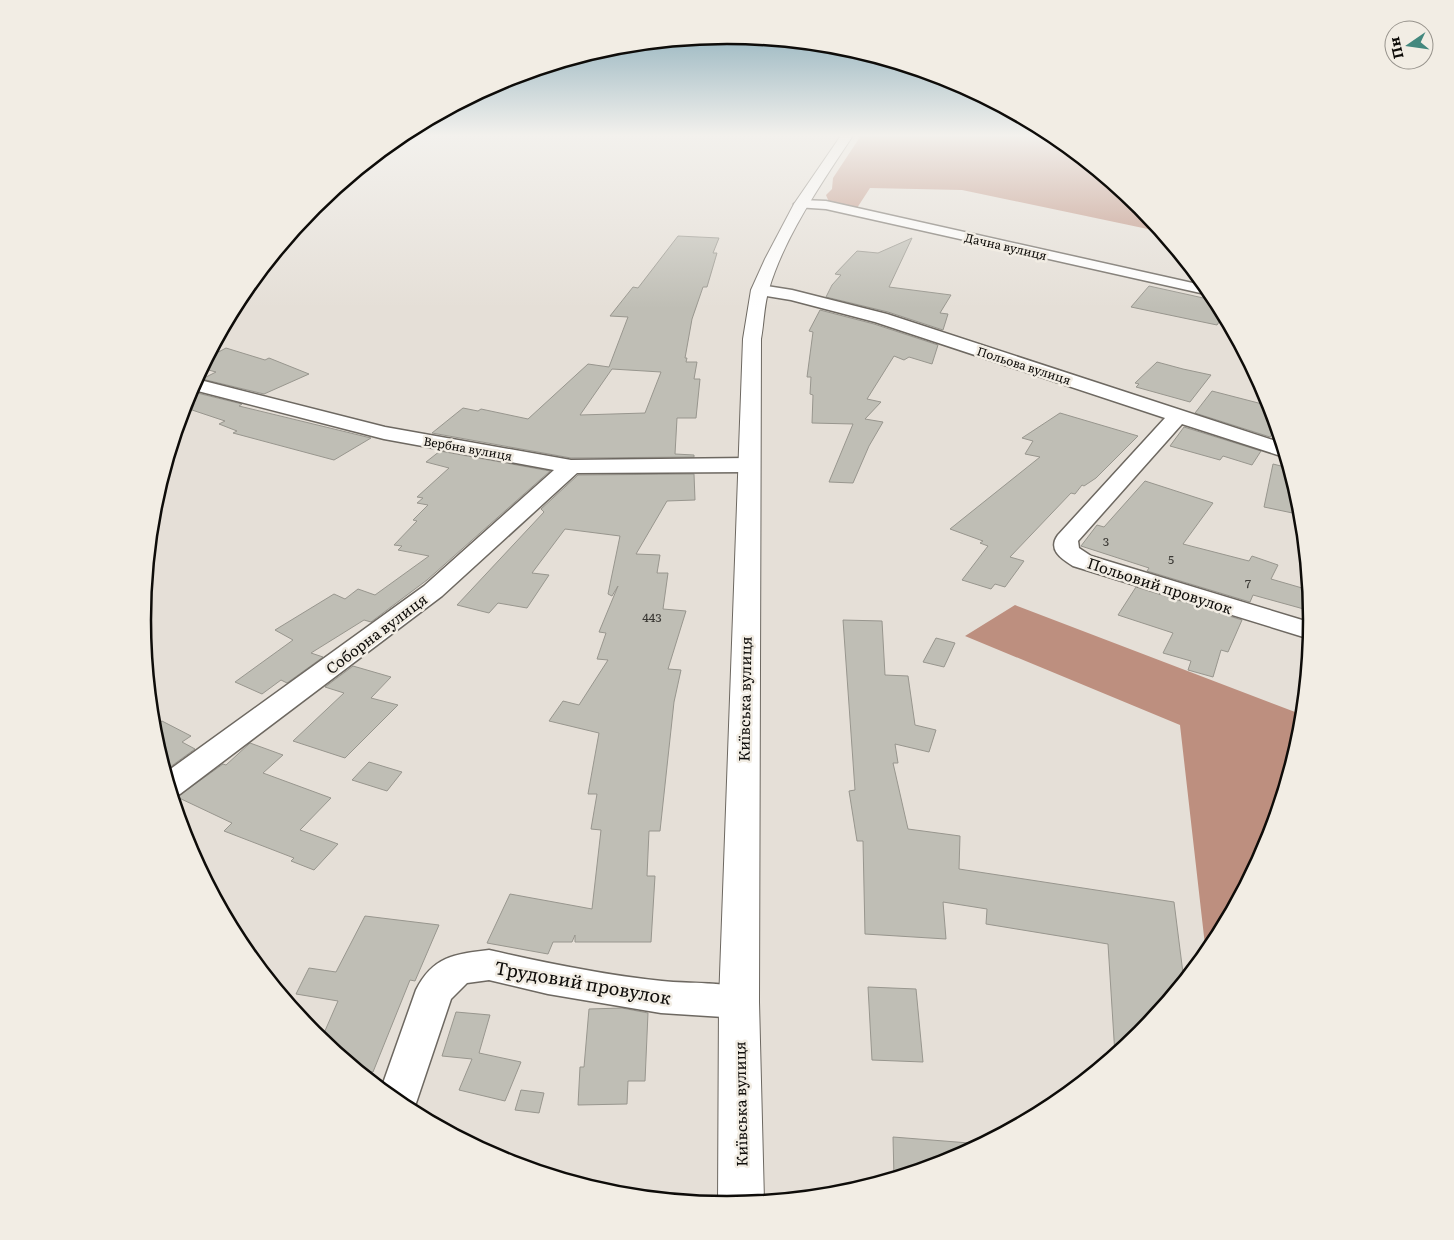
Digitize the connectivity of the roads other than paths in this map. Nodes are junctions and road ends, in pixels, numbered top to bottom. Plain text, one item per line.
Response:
1 (809, 192) edge
2 (801, 204) junction
3 (1198, 289) edge
4 (760, 290) junction
5 (201, 386) edge
6 (1179, 416) junction
7 (1277, 449) edge
8 (748, 465) junction
9 (571, 467) junction
10 (1303, 629) edge
11 (174, 782) edge
12 (739, 1002) junction
13 (400, 1094) edge
14 (741, 1196) edge

1 - 2 street, Київська вулиця
2 - 3 street, Дачна вулиця
2 - 4 street, Київська вулиця
4 - 6 street, Польова вулиця
4 - 8 street, Київська вулиця
5 - 9 street, Вербна вулиця
6 - 7 street, Польова вулиця
6 - 10 street, Польовий провулок
8 - 9 street, Вербна вулиця
8 - 12 street, Київська вулиця
9 - 11 street, Соборна вулиця
12 - 13 street, Трудовий провулок
12 - 14 street, Київська вулиця

